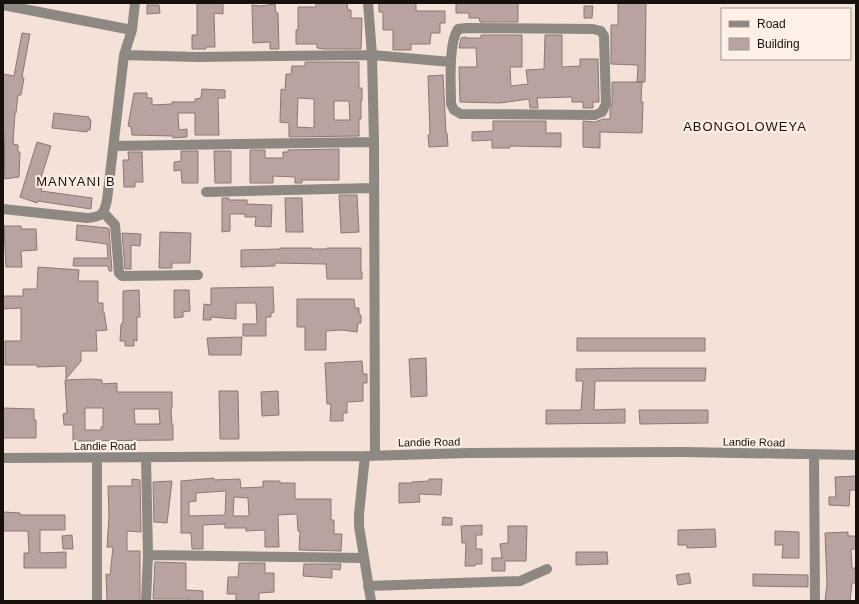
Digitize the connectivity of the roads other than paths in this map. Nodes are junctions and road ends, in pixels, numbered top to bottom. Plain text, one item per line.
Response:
1 (135, 3) edge
2 (368, 3) edge
3 (3, 5) edge
4 (132, 30) junction
5 (124, 55) junction
6 (372, 55) junction
7 (451, 62) junction
8 (374, 142) junction
9 (114, 146) junction
10 (374, 188) junction
11 (206, 192) dead end
12 (3, 209) edge
13 (104, 212) junction
14 (198, 276) dead end
15 (814, 455) junction
16 (856, 455) edge
17 (370, 456) junction
18 (146, 457) junction
19 (3, 458) edge
20 (96, 458) junction
21 (148, 555) junction
22 (364, 558) junction
23 (547, 569) dead end
24 (368, 586) junction
25 (97, 601) edge
26 (146, 601) edge
27 (371, 601) edge
28 (815, 601) edge

1 - 4 street
2 - 6 street
3 - 4 street
4 - 5 street
5 - 6 street
5 - 9 street
6 - 7 street
6 - 8 street
7 - 7 street
8 - 9 street
8 - 10 street
9 - 13 street
10 - 11 street
10 - 17 street
12 - 13 street
13 - 14 street
15 - 16 street, Landie Road
15 - 17 street, Landie Road
15 - 28 street
17 - 18 street, Landie Road
17 - 22 street
18 - 20 street, Landie Road
18 - 21 street
19 - 20 street, Landie Road
20 - 25 street
21 - 22 street
21 - 26 street
22 - 24 street
23 - 24 street
24 - 27 street

